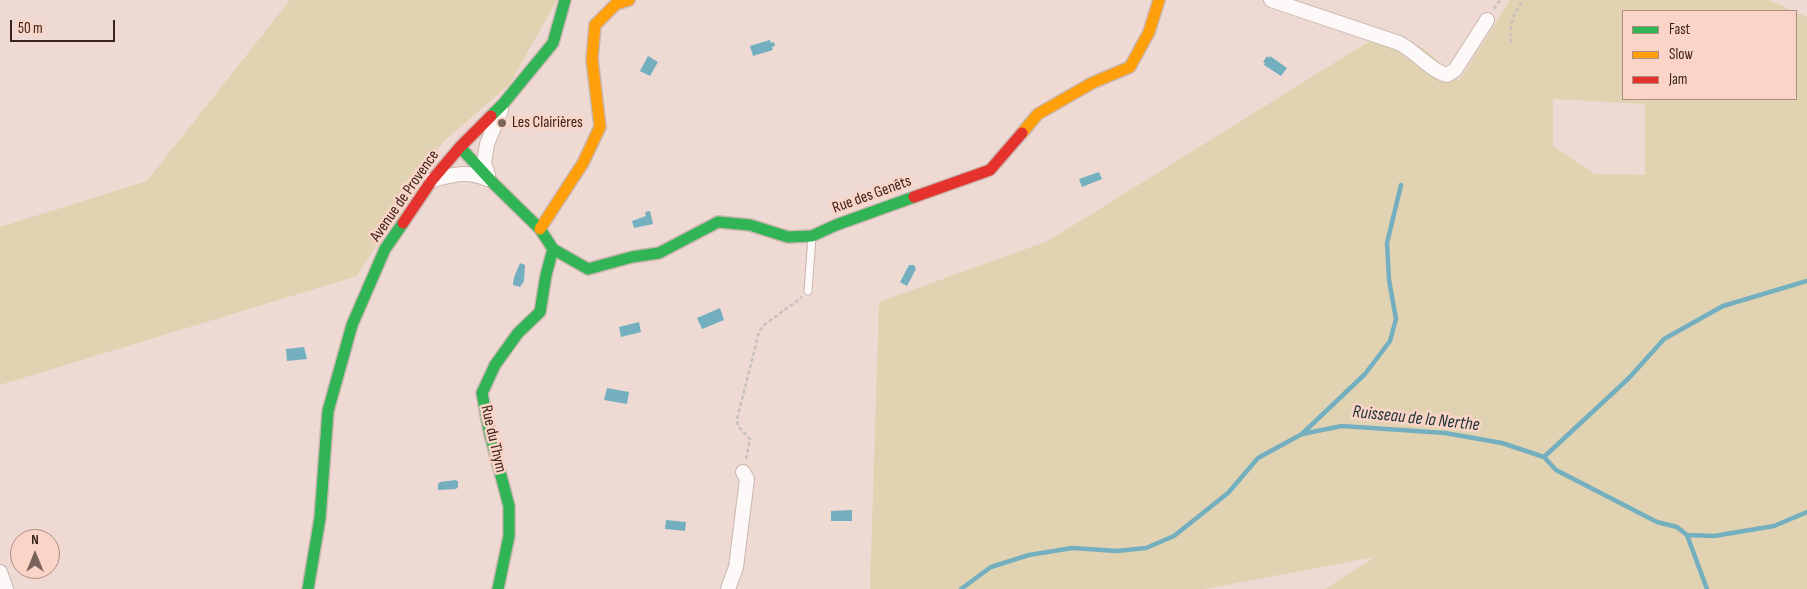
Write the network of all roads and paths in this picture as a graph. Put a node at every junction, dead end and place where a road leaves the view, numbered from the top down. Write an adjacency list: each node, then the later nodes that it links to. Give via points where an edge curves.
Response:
1 (565, 0): 8 (street, Avenue de Provence, via 553,43)
2 (629, 0): 12 (street, via 616,4 595,25 592,59 600,126 583,163)
3 (1159, 0): 13 (street, Rue des Genêts, via 1149,32 1130,67 1038,114 990,170 836,224)
4 (1271, 0): 6 (street, via 1399,43 1447,75 1455,70)
5 (1522, 0): 7 (path, via 1513,16)
6 (1487, 20)
7 (1510, 44)
8 (503, 104): 9 (street, Avenue de Provence); 11 (street, via 487,144 484,163)
9 (460, 148): 10 (street, Avenue de Provence); 11 (street, Rue des Genêts)
10 (432, 180): 11 (street, via 473,173); 19 (street, Avenue de Provence, via 385,249 352,325 328,411 320,518)
11 (490, 180): 12 (street, Rue des Genêts)
12 (540, 229): 14 (street, Rue des Genêts)
13 (812, 236): 14 (street, Rue des Genêts, via 788,237 750,224 718,222 659,253 588,269); 15 (lane)
14 (553, 249): 20 (street, Rue du Thym, via 540,312 518,333 482,392 509,506 509,536)
15 (808, 291): 16 (path, via 759,332 737,419 738,426 750,439)
16 (743, 472): 21 (street, via 747,479 736,567)
17 (0, 572): 18 (street)
18 (6, 589)
19 (308, 589)
20 (498, 589)
21 (728, 589)

